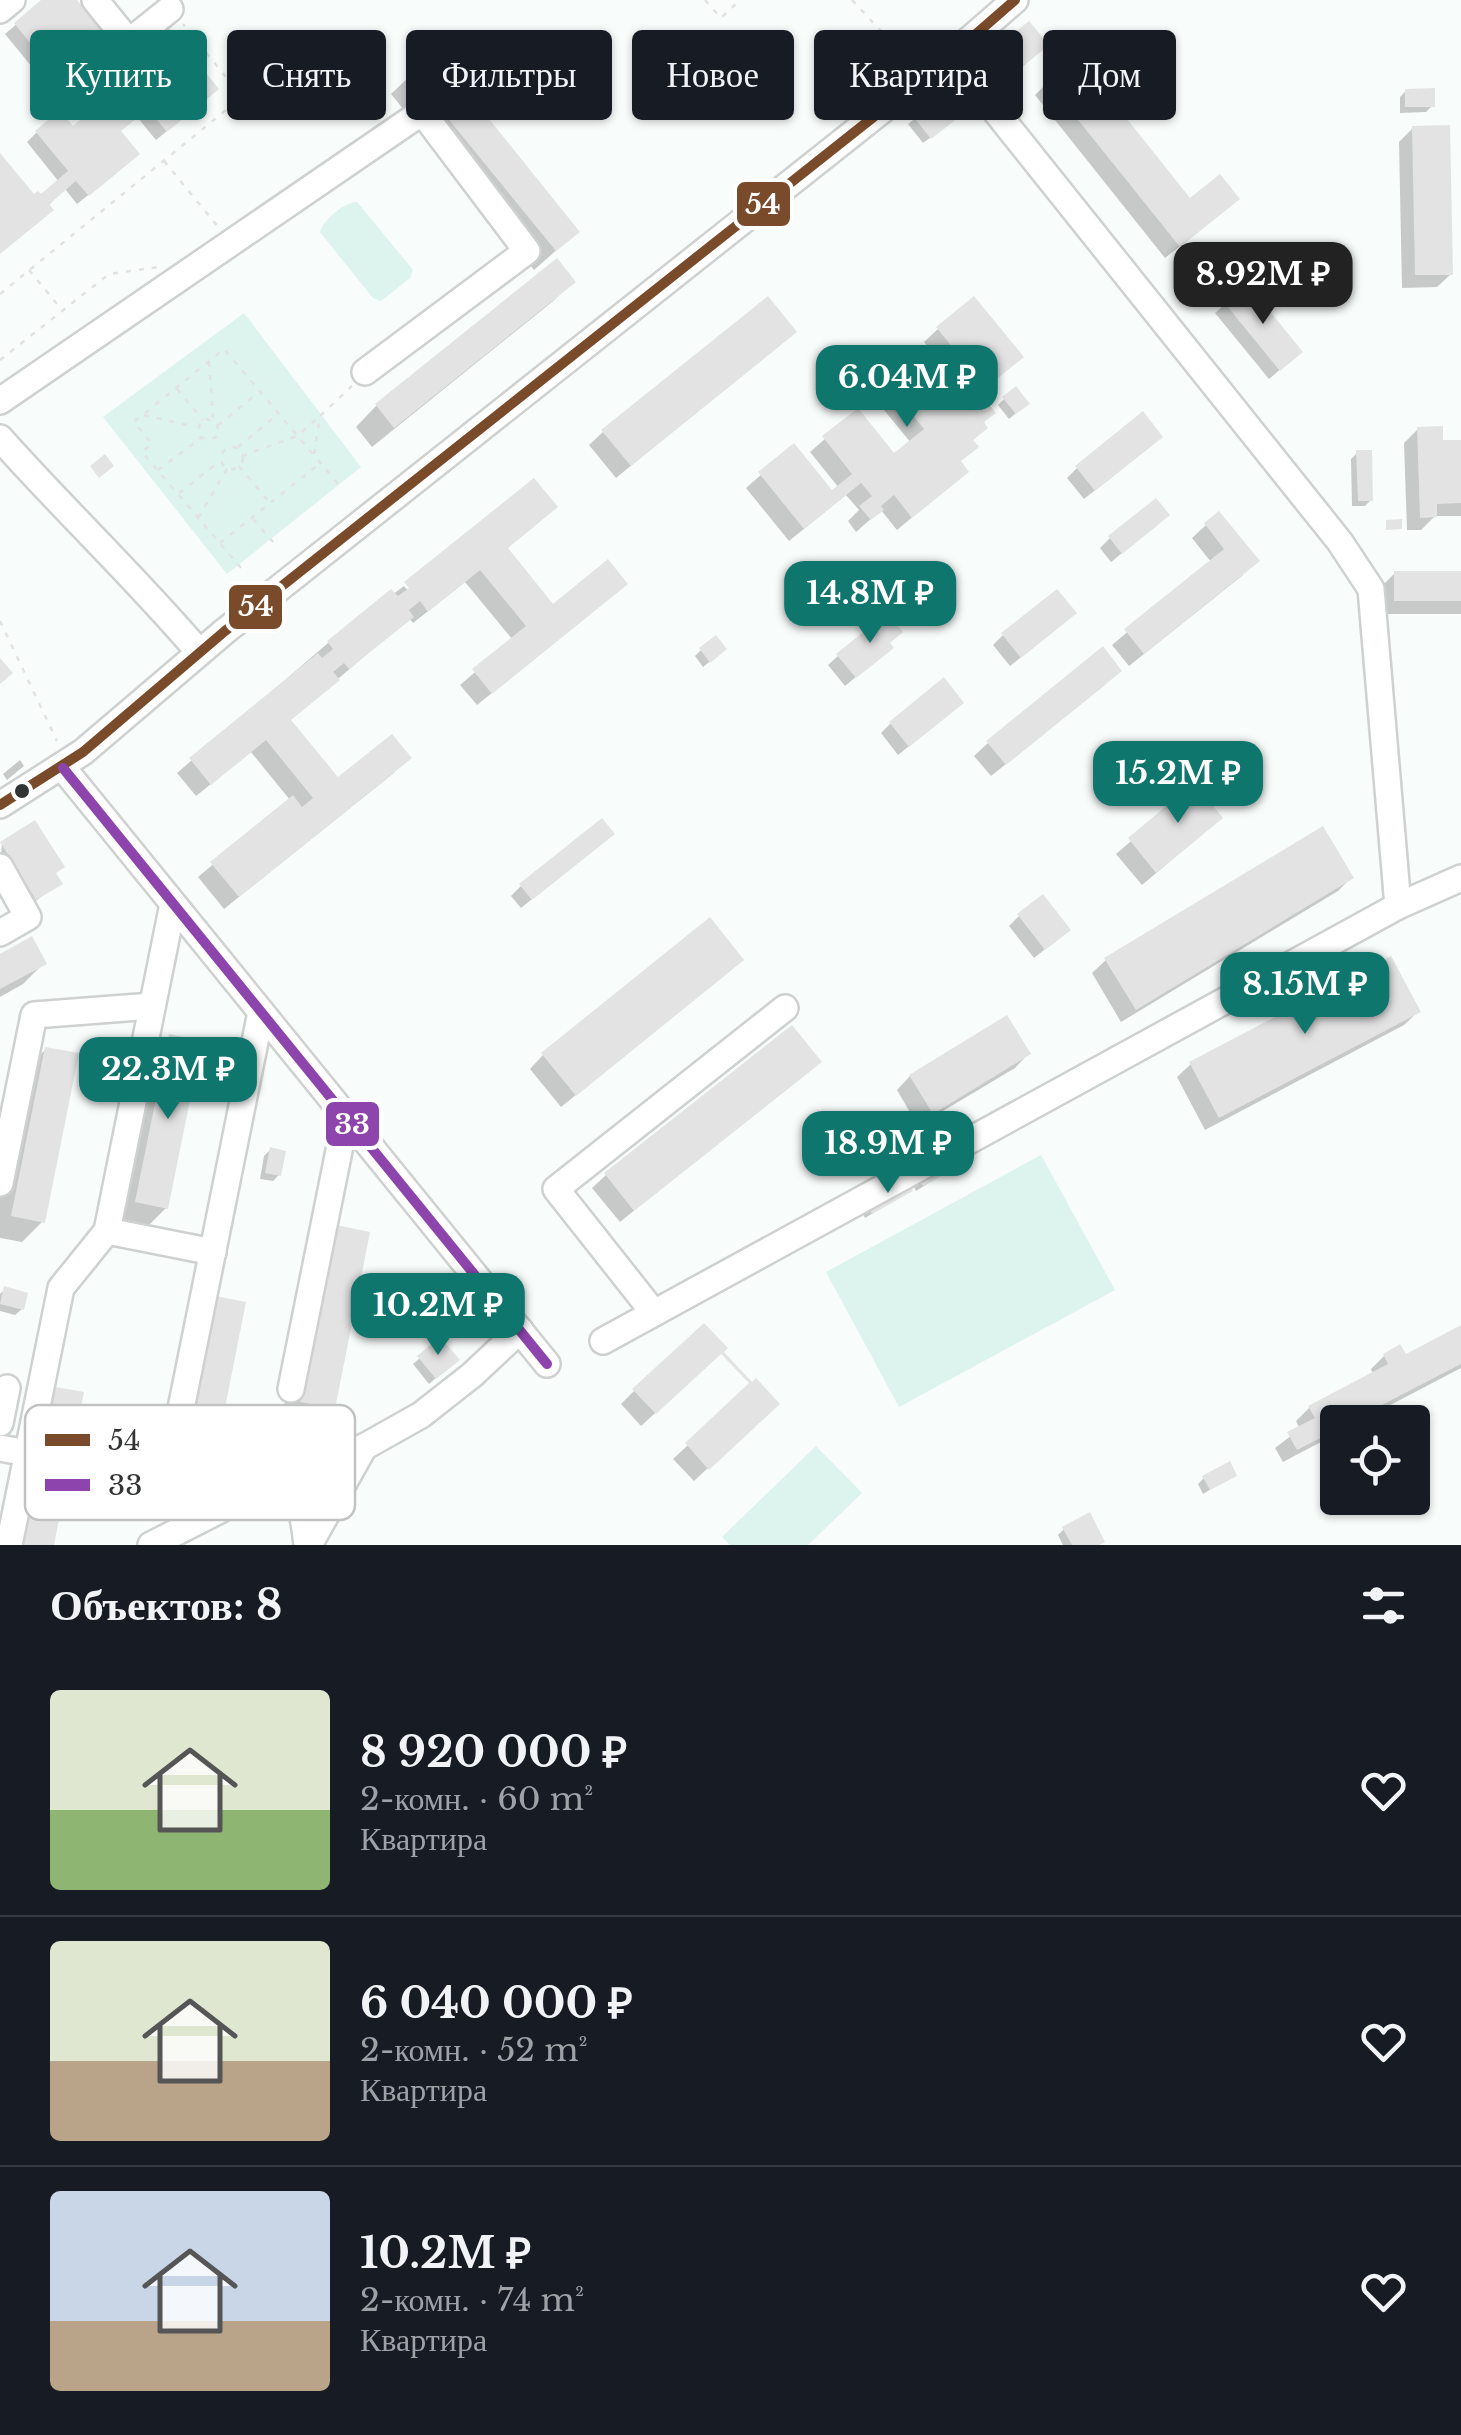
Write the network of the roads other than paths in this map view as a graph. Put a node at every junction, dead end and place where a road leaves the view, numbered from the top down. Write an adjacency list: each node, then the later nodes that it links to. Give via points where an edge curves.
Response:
1 (12, 0): 5 (street)
2 (95, 0): 4 (street, via 129,42)
3 (1015, 0): 6 (street)
4 (170, 8)
5 (0, 10)
6 (981, 30)
7 (869, 120): 12 (street)
8 (1003, 120): 18 (street, via 1371,589)
9 (366, 372): 10 (street, via 528,252 422,112)
10 (0, 401)
11 (0, 438): 12 (street)
12 (199, 652): 13 (street)
13 (66, 765): 14 (street); 17 (street)
14 (0, 805)
15 (0, 866): 19 (street, via 28,918)
16 (1461, 878): 18 (street)
17 (173, 904): 20 (street); 22 (street)
18 (1398, 906): 27 (street)
19 (0, 933)
20 (152, 1006): 24 (street, via 34,1016); 25 (street)
21 (784, 1008): 27 (street, via 556,1189)
22 (261, 1012): 23 (street); 26 (street)
23 (346, 1116): 28 (street); 32 (street)
24 (0, 1183)
25 (107, 1231): 26 (street); 33 (street, via 61,1288)
26 (213, 1252): 34 (street)
27 (654, 1313): 29 (street)
28 (520, 1330): 30 (street); 37 (street, via 421,1415)
29 (604, 1340)
30 (547, 1364)
31 (7, 1388): 35 (street)
32 (291, 1389)
33 (38, 1405)
34 (182, 1405)
35 (0, 1423)
36 (0, 1448): 38 (street)
37 (364, 1448): 39 (street); 40 (street)
38 (25, 1452)
39 (355, 1452)
40 (355, 1464)
41 (25, 1468): 45 (street)
42 (200, 1520): 46 (street)
43 (303, 1520): 47 (street)
44 (322, 1520): 47 (street)
45 (9, 1545)
46 (151, 1545)
47 (308, 1545)

